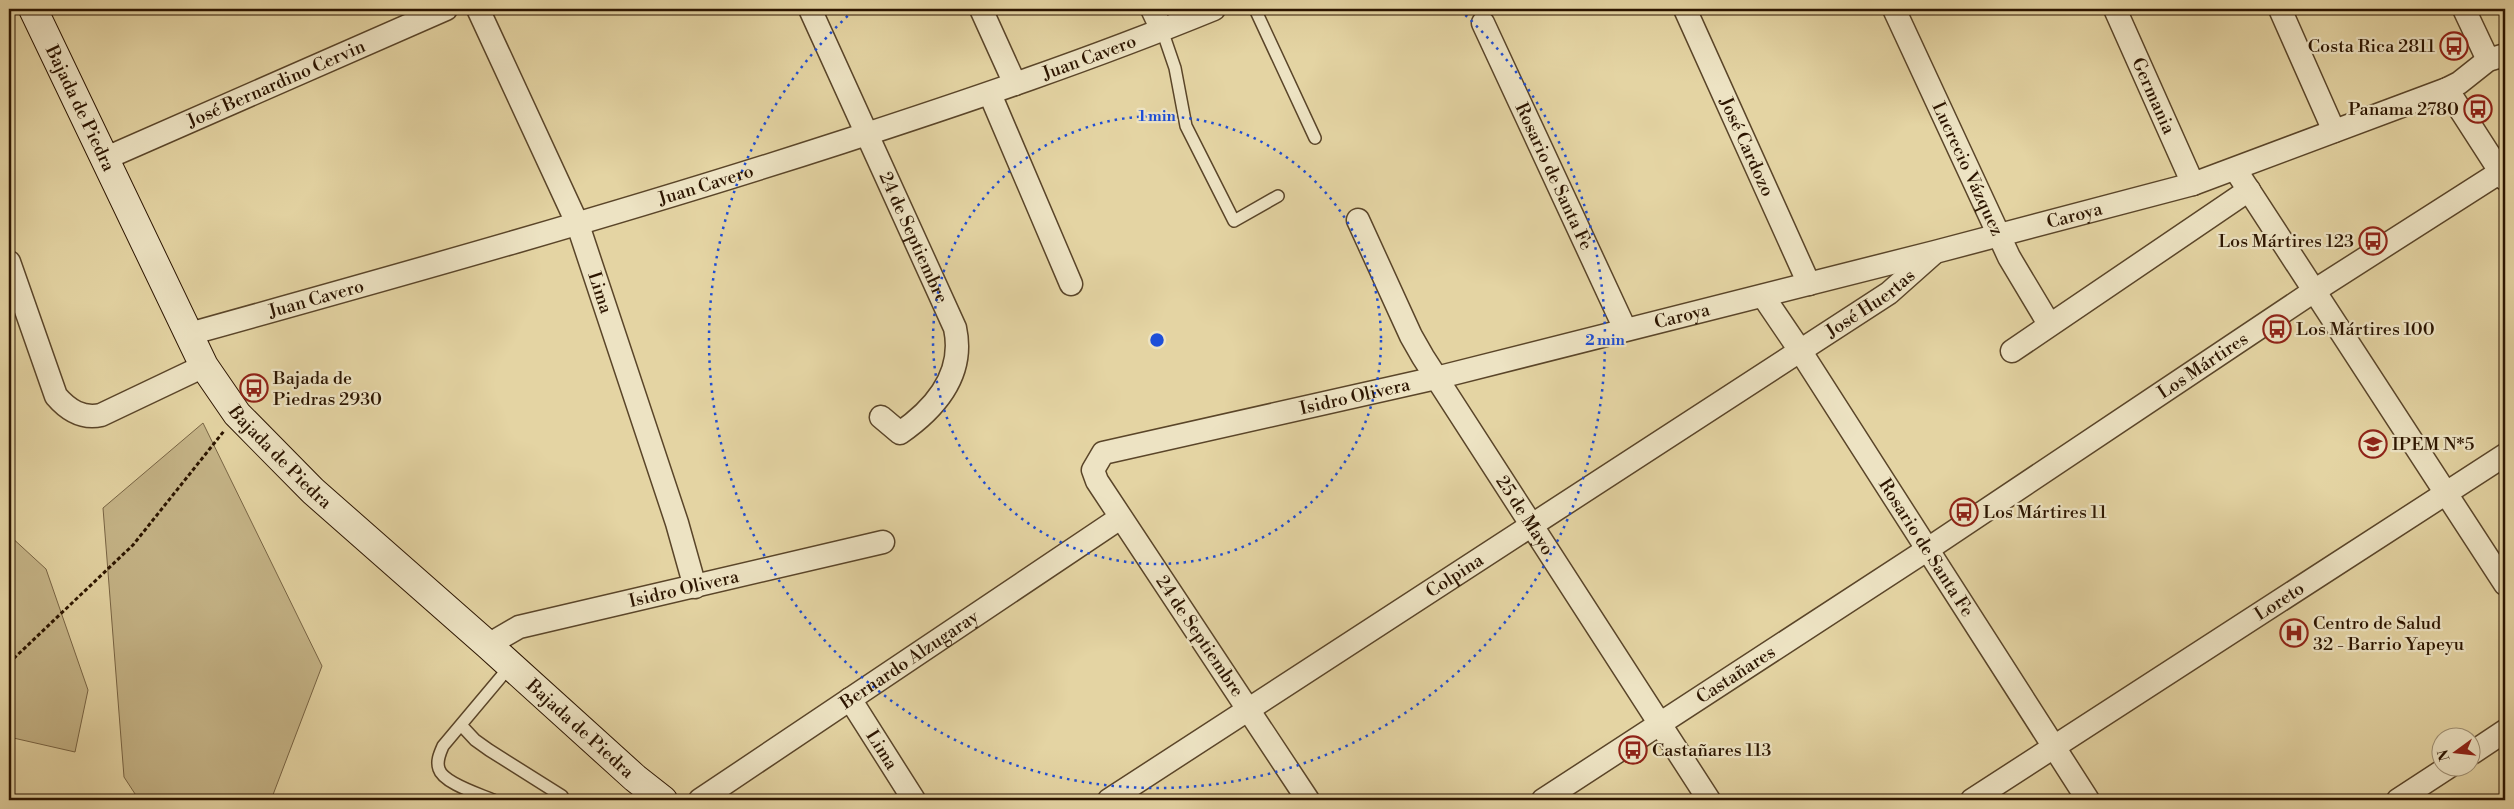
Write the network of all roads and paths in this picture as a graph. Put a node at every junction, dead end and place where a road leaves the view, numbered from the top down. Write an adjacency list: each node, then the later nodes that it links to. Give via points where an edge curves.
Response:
1 (33, 9): 23 (main road, Bajada de Piedra)
2 (446, 9): 23 (street, José Bernardino Cervin)
3 (478, 9): 30 (street, Lima)
4 (810, 9): 21 (street, 24 de Septiembre)
5 (981, 9): 17 (street)
6 (1152, 9): 15 (street)
7 (1214, 9): 15 (street, Juan Cavero)
8 (1255, 9): 22 (lane)
9 (1684, 9): 35 (street, José Cardozo)
10 (1894, 9): 31 (street, Lucrecio Vázquez)
11 (2115, 9): 26 (street, Germania)
12 (2280, 9): 20 (street)
13 (2464, 9): 16 (street)
14 (1483, 23): 39 (street, Rosario de Santa Fe)
15 (1162, 30): 17 (street, Juan Cavero); 28 (lane, via 1175,68 1186,126 1234,221)
16 (2497, 57): 18 (street, Caroya)
17 (1015, 84): 19 (street, Juan Cavero)
18 (2447, 89): 20 (street, Caroya); 25 (street)
19 (990, 94): 21 (street, Juan Cavero); 34 (street)
20 (2334, 131): 24 (street, Caroya)
21 (866, 134): 30 (street, Juan Cavero); 46 (street, 24 de Septiembre, via 955,328 958,344 949,383 941,397 912,425 900,433)
22 (1316, 138)
23 (104, 158): 40 (main road, Bajada de Piedra)
24 (2235, 169): 26 (street, Caroya); 27 (street)
25 (2504, 174): 36 (street, Los Mártires)
26 (2193, 184): 31 (street, Caroya)
27 (2249, 190): 36 (street); 38 (street)
28 (1278, 196)
29 (1358, 220): 44 (street, 25 de Mayo, via 1411,336)
30 (578, 225): 40 (street, Juan Cavero); 55 (street, Lima, via 677,523)
31 (1999, 234): 32 (street, Caroya); 38 (street, Lucrecio Vázquez)
32 (1935, 252): 35 (street, Caroya); 42 (street, José Huertas, via 1889,294)
33 (9, 262): 43 (street, via 56,396 72,410 82,415 101,415)
34 (1071, 284)
35 (1809, 284): 37 (street, Caroya)
36 (2314, 291): 49 (street); 53 (street, Los Mártires)
37 (1763, 296): 39 (street, Caroya); 42 (street, Rosario de Santa Fe)
38 (2049, 324): 41 (street)
39 (1625, 329): 44 (street, Isidro Olivera)
40 (189, 334): 43 (main road, Bajada de Piedra)
41 (2012, 351)
42 (1801, 352): 51 (street, Colpina); 53 (street, Rosario de Santa Fe)
43 (204, 366): 45 (main road, Bajada de Piedra)
44 (1436, 378): 48 (street, Isidro Olivera, via 1103,453); 51 (street, 25 de Mayo)
45 (237, 414): 56 (main road, Bajada de Piedra, via 313,491); 57 (path, via 133,545)
46 (880, 417)
47 (2505, 455): 49 (street, Loreto)
48 (1093, 470): 50 (street, 24 de Septiembre)
49 (2446, 493): 54 (street); 65 (street, Loreto)
50 (1120, 518): 59 (street, Bernardo Alzugaray); 60 (street, 24 de Septiembre)
51 (1532, 525): 60 (street, Colpina); 61 (street, 25 de Mayo)
52 (883, 542): 55 (street, Isidro Olivera)
53 (1928, 549): 61 (street, Castañares); 65 (street, Rosario de Santa Fe)
54 (2505, 584)
55 (695, 587): 56 (street, Isidro Olivera, via 519,627)
56 (488, 645): 58 (main road, Bajada de Piedra)
57 (9, 663)
58 (511, 665): 62 (lane); 69 (main road, Bajada de Piedra)
59 (850, 700): 70 (street, Bernardo Alzugaray); 71 (street, Lima)
60 (1249, 709): 72 (street, Colpina); 73 (street, 24 de Septiembre)
61 (1660, 724): 74 (street, Castañares); 75 (street, 25 de Mayo)
62 (461, 725): 67 (lane, via 443,746 438,768 444,778); 68 (lane, via 475,740)
63 (2505, 731): 64 (street)
64 (2482, 746)
65 (2054, 748): 76 (street, Loreto); 77 (street, Rosario de Santa Fe)
66 (2435, 776): 78 (street)
67 (493, 800)
68 (564, 800)
69 (663, 800)
70 (700, 800)
71 (914, 800)
72 (1109, 800)
73 (1308, 800)
74 (1543, 800)
75 (1709, 800)
76 (1972, 800)
77 (2088, 800)
78 (2398, 800)

